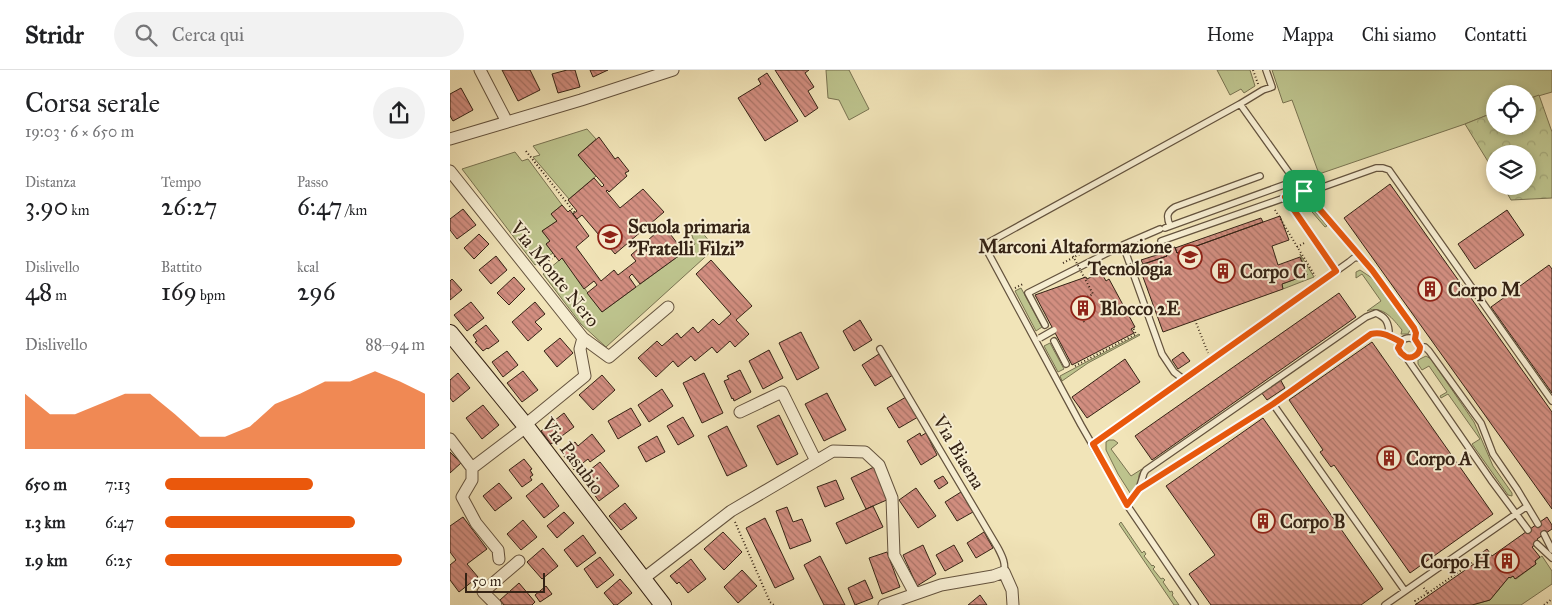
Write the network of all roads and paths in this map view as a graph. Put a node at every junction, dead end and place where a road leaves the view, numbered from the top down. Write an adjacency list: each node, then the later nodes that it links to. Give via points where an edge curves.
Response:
1 (480, 70): 7 (street)
2 (673, 70): 7 (street)
3 (1253, 70): 5 (path)
4 (1266, 70): 6 (lane, via 1272,87)
5 (1258, 84)
6 (1240, 104): 12 (lane); 43 (lane, via 984,245)
7 (507, 122): 8 (street)
8 (450, 140)
9 (526, 151): 16 (path)
10 (450, 171): 42 (street, Via Monte Nero)
11 (1260, 176): 17 (lane, via 1175,207 1166,217)
12 (1295, 181): 13 (lane); 17 (lane)
13 (1305, 192): 14 (lane); 25 (lane); 56 (lane, via 1355,175 1383,168 1389,170)
14 (1285, 197): 18 (lane); 29 (lane)
15 (1274, 208): 21 (path)
16 (575, 212)
17 (1165, 228): 20 (lane)
18 (1161, 241)
19 (1306, 242): 21 (path)
20 (1123, 245): 37 (lane, via 1028,293); 53 (lane, via 1162,354)
21 (1297, 247): 31 (path)
22 (1080, 254): 27 (path)
23 (555, 256): 28 (path)
24 (1073, 256): 36 (path, bridge, via 1093,294 1075,303)
25 (1362, 257): 29 (lane, via 1354,258); 44 (lane, via 1414,328)
26 (1137, 262): 30 (path, bridge)
27 (1063, 263)
28 (543, 266)
29 (1336, 271): 53 (lane)
30 (1103, 272)
31 (1316, 278)
32 (1024, 284): 33 (path)
33 (1014, 289)
34 (668, 308): 42 (street, Via Monte Nero, via 609,357)
35 (1195, 320): 49 (path)
36 (1084, 322)
37 (1045, 325)
38 (1133, 328): 52 (path, via 1136,334)
39 (1054, 330): 43 (lane, bridge)
40 (450, 333): 59 (street, Via Pasubio)
41 (1384, 334): 46 (lane); 57 (lane, via 1376,332 1365,337); 64 (lane, via 1389,331 1386,319 1376,313 1366,317 1146,470)
42 (583, 338): 59 (street, via 580,349 585,376)
43 (1037, 339): 52 (lane)
44 (1415, 339): 46 (lane); 47 (lane)
45 (1054, 340): 51 (lane)
46 (1401, 342): 50 (lane, via 1398,348)
47 (1420, 347): 50 (lane, via 1416,355); 66 (lane, via 1426,347 1481,423 1493,454)
48 (880, 349): 78 (lane, Via Biaena, via 998,548)
49 (1208, 353)
50 (1406, 357): 68 (lane)
51 (1066, 364)
52 (1055, 376): 61 (lane)
53 (1183, 379): 55 (lane)
54 (1156, 388): 55 (lane)
55 (1161, 396): 61 (lane)
56 (1552, 401)
57 (1273, 404): 64 (lane); 81 (lane)
58 (740, 412): 62 (street, via 782,392)
59 (525, 426): 63 (street); 79 (street, Via Pasubio)
60 (450, 438): 63 (street)
61 (1093, 444): 65 (lane)
62 (816, 461): 67 (street); 83 (street, via 833,451 865,452 879,465 892,498 894,555)
63 (472, 468): 76 (street, via 472,480 462,497 476,523 498,550)
64 (1139, 489): 65 (lane)
65 (1127, 505): 91 (lane)
66 (1526, 507): 68 (lane); 69 (lane)
67 (731, 511): 79 (street); 88 (path)
68 (1516, 514): 70 (lane); 81 (lane)
69 (1538, 524)
70 (1528, 530)
71 (1544, 534): 74 (lane)
72 (1537, 544): 75 (lane)
73 (1473, 550): 82 (path, via 1479,558)
74 (1552, 550)
75 (1552, 558)
76 (499, 559)
77 (519, 561): 86 (street, via 483,592)
78 (1004, 572): 83 (street); 90 (street, via 1012,590)
79 (643, 579): 87 (street, Via Pasubio)
80 (1423, 587): 82 (path)
81 (1405, 592): 92 (lane)
82 (1428, 593): 85 (path, via 1415,601)
83 (915, 594): 89 (street)
84 (1552, 599): 93 (path)
85 (1417, 604)
86 (496, 605)
87 (663, 605)
88 (774, 605)
89 (884, 605)
90 (1013, 605)
91 (1195, 605)
92 (1385, 605)
93 (1544, 605)

